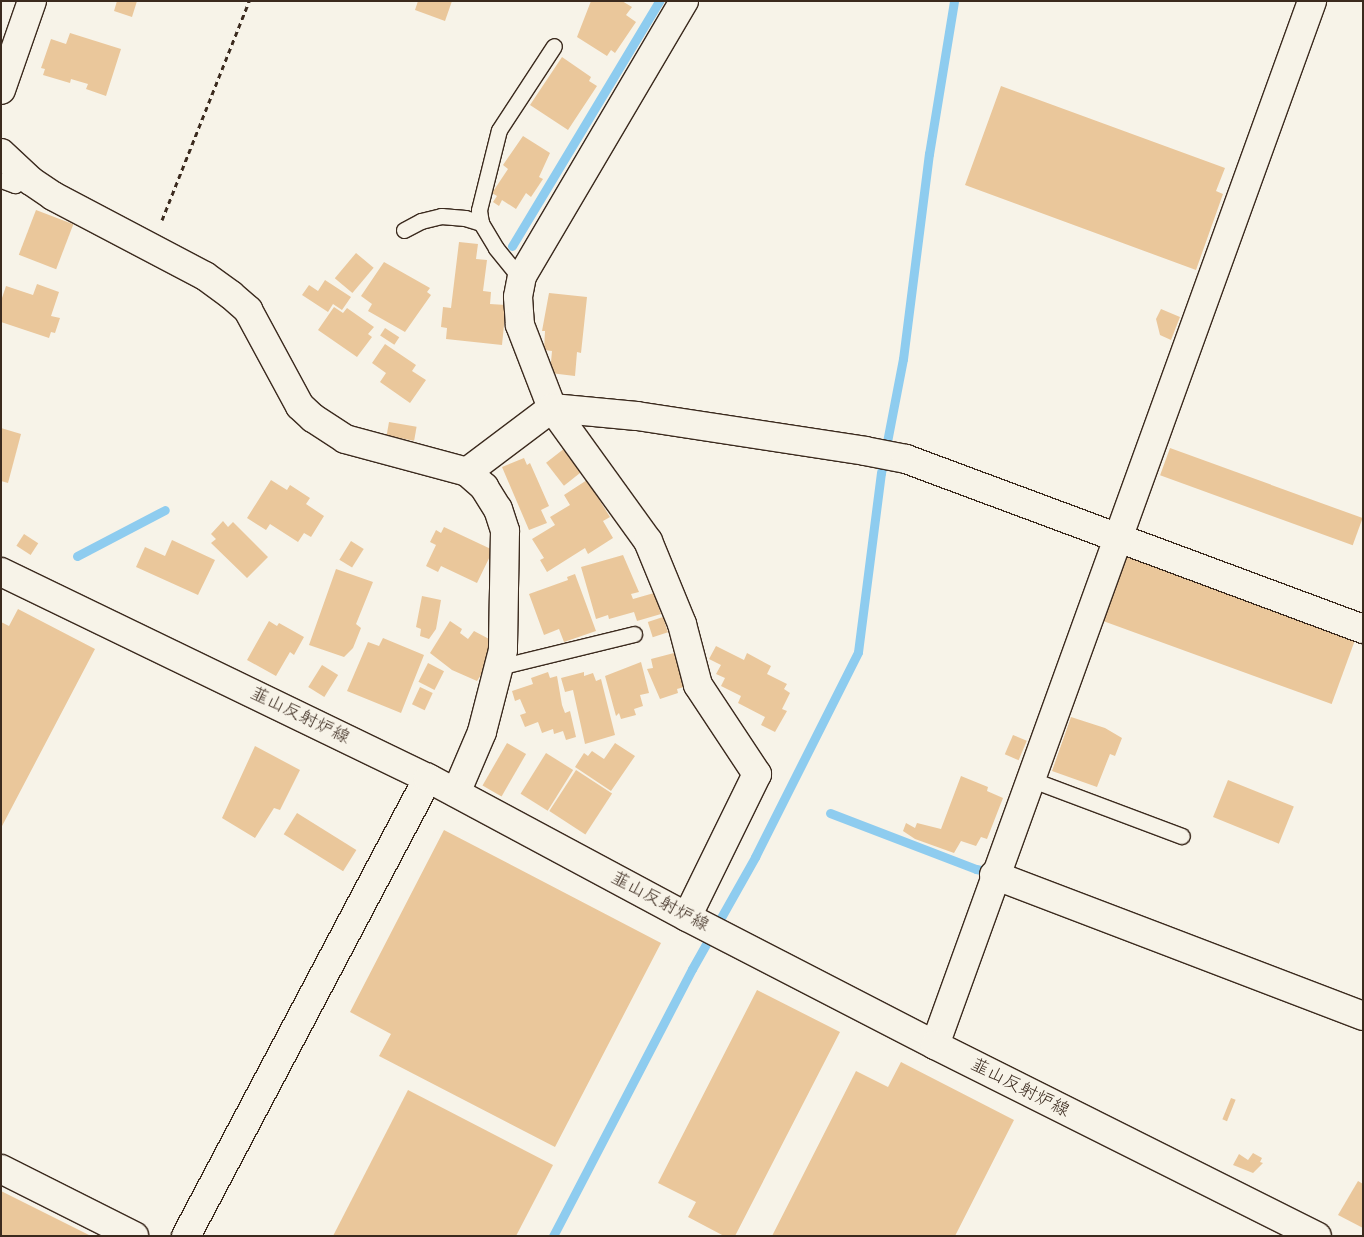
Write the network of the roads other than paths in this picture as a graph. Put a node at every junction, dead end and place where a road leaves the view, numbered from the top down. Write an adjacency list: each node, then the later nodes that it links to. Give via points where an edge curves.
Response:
1 (32, 1): 5 (street)
2 (684, 1): 10 (street)
3 (1312, 1): 13 (street)
4 (554, 46): 8 (lane, via 499,130 479,210)
5 (1, 90)
6 (1, 153): 7 (street)
7 (14, 179): 12 (street, via 53,196 205,276 248,310 300,406 345,439)
8 (481, 223): 9 (lane, via 441,216 420,220); 10 (lane)
9 (404, 230)
10 (521, 279): 11 (street, via 518,297 520,325)
11 (552, 408): 12 (street); 13 (street, via 637,416 906,459); 23 (street, via 648,540 682,624 698,684 757,774)
12 (467, 472): 17 (street, via 484,487 498,509 505,531 503,650)
13 (1117, 536): 15 (street); 19 (street)
14 (1, 572): 18 (street, 韮山反射炉線)
15 (1363, 629)
16 (634, 634): 17 (lane)
17 (499, 667): 20 (street, via 482,732)
18 (428, 778): 20 (street, 韮山反射炉線); 28 (street)
19 (1030, 779): 21 (lane); 22 (street)
20 (456, 793): 23 (street, 韮山反射炉線)
21 (1182, 836)
22 (994, 876): 24 (street); 25 (street)
23 (687, 917): 25 (street, 韮山反射炉線)
24 (1363, 1016)
25 (935, 1045): 29 (street, 韮山反射炉線)
26 (1, 1169): 27 (street)
27 (134, 1236)
28 (186, 1236)
29 (1317, 1236)

